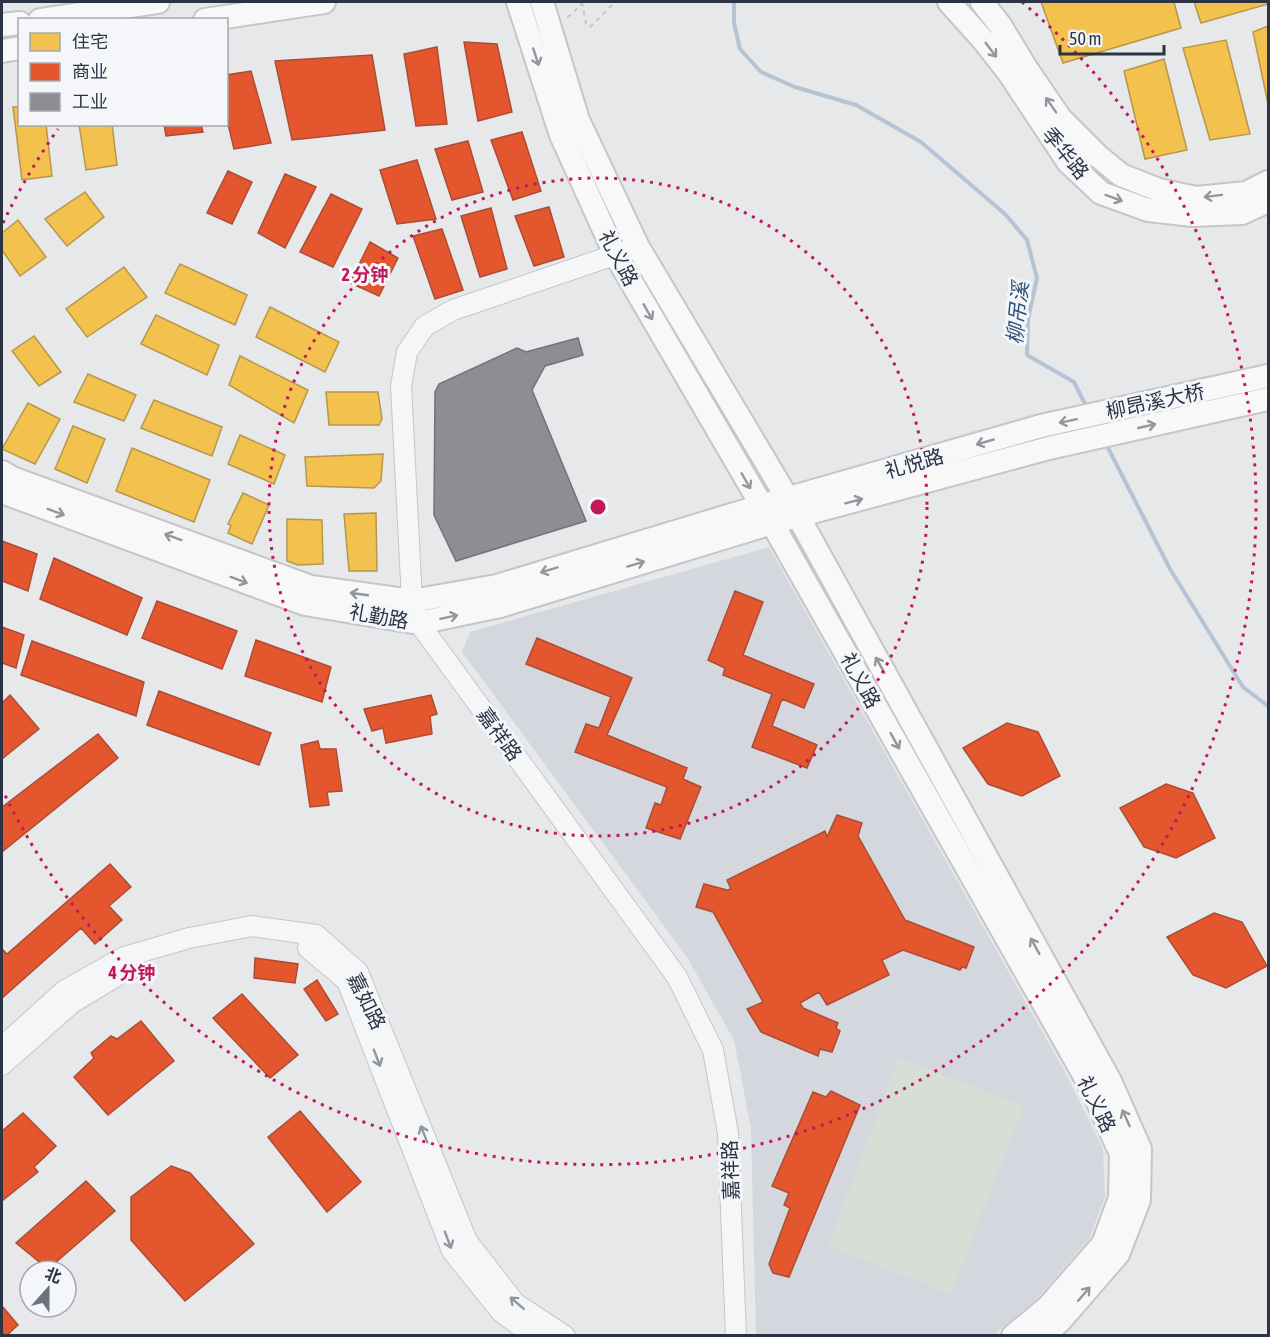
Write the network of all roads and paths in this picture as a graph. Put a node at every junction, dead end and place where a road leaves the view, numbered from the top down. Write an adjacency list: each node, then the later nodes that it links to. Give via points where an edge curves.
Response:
1 (158, 2): 9 (main road)
2 (324, 2): 10 (main road)
3 (518, 2): 19 (main road, 礼义路, one-way to 19, via 561,135)
4 (542, 2): 12 (main road, 礼义路)
5 (582, 2): 6 (path, via 590,27); 12 (path, via 572,14)
6 (615, 2)
7 (982, 2): 16 (main road, 季华路, one-way to 7, via 1246,192 1196,198 1159,190 1121,175 1060,118)
8 (951, 3): 17 (main road, 季华路, one-way to 17, via 1009,73 1068,162 1101,193 1148,210 1192,215 1242,213)
9 (53, 18)
10 (218, 18)
11 (18, 23): 13 (main road)
12 (549, 24): 18 (main road, 礼义路, via 578,120)
13 (2, 25)
14 (18, 48): 15 (main road)
15 (2, 51)
16 (1269, 182)
17 (1269, 201)
18 (638, 247): 19 (street, 嘉祥路); 26 (main road, 礼义路)
19 (615, 255): 27 (main road, 礼义路, one-way to 27); 28 (street, 嘉祥路, via 453,310 424,326 407,352 401,386)
20 (1269, 376): 22 (main road, 柳昂溪大桥, one-way to 22)
21 (1269, 399): 23 (main road, 柳昂溪大桥, one-way to 21)
22 (1041, 426): 26 (main road, 礼悦路, one-way to 26)
23 (1049, 448): 26 (main road, 礼悦路, one-way to 23)
24 (2, 472): 28 (main road, 礼勤路, one-way to 24, via 311,587)
25 (2, 492): 29 (main road, 礼勤路, one-way to 29, via 305,604)
26 (792, 508): 27 (main road, 礼勤路); 36 (main road, 礼义路, one-way to 26, via 1118,1254 1139,1200 1140,1149 1110,1081)
27 (766, 514): 28 (main road, 礼勤路, one-way to 28, via 497,586); 29 (main road, 礼勤路, one-way to 27, via 500,606); 35 (main road, 礼义路, one-way to 35, via 1092,1089 1121,1154 1120,1198 1103,1244 1048,1307)
28 (412, 601): 29 (street, 嘉祥路)
29 (419, 623): 34 (street, 嘉祥路, via 677,977 713,1050 728,1133)
30 (2, 1047): 33 (street, 嘉如路, one-way to 30, via 514,1303 467,1241 358,972 316,935 252,927 189,938 124,957 64,991)
31 (2, 1065): 32 (street, 嘉如路, one-way to 32, via 72,1003 130,968 193,949 254,938 311,948 347,981 452,1251 502,1313)
32 (534, 1335)
33 (565, 1335)
34 (736, 1335)
35 (1013, 1335)
36 (1043, 1335)

